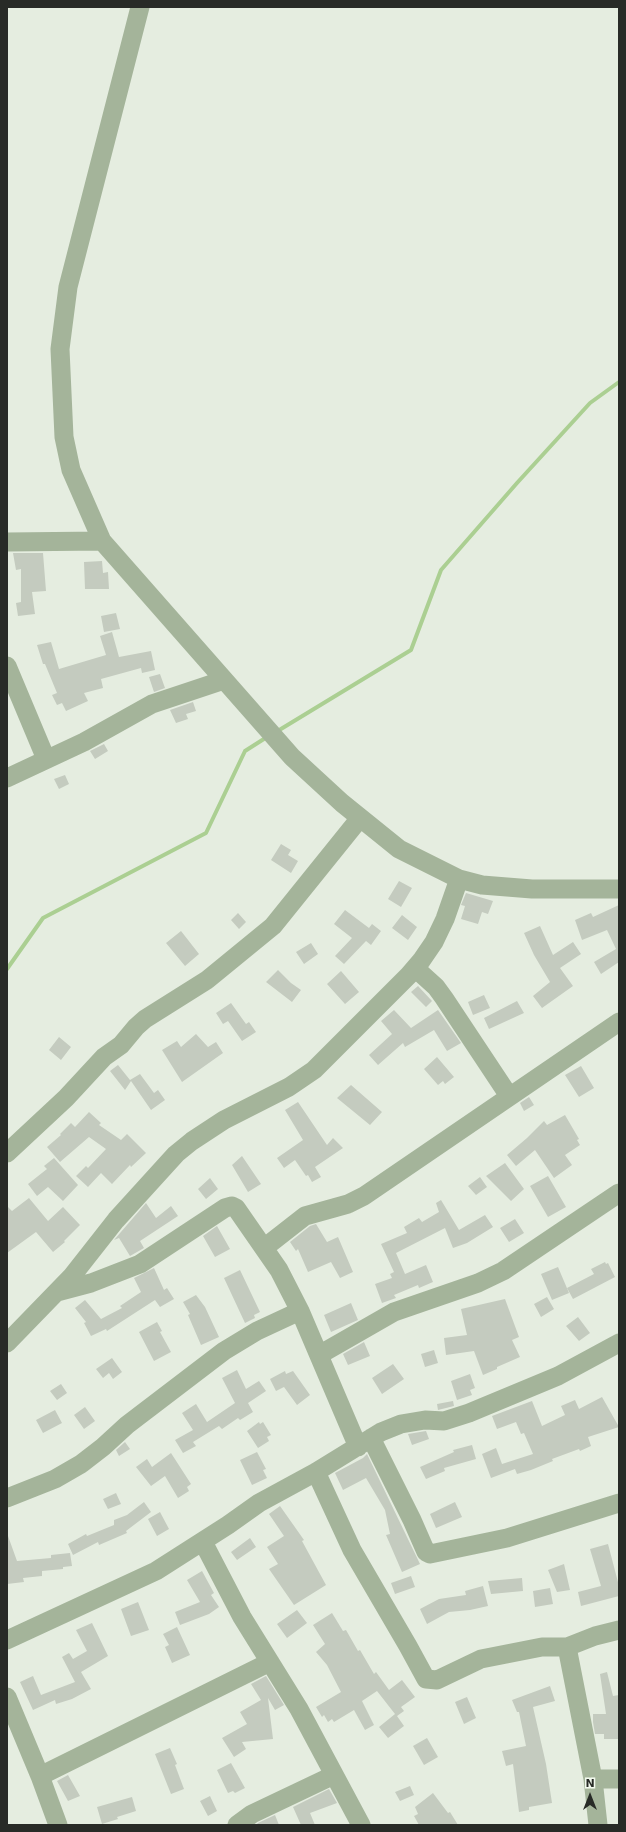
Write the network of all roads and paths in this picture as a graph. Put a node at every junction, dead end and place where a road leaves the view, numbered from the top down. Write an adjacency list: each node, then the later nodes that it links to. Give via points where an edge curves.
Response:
1 (140, 7): 2 (street, via 68,287 60,349 64,437 71,470)
2 (102, 541): 3 (street); 5 (street)
3 (7, 542)
4 (7, 666): 6 (street)
5 (224, 680): 6 (street, via 152,704 84,742); 8 (street, via 292,757)
6 (46, 759): 7 (street)
7 (7, 778)
8 (360, 818): 9 (street, via 399,849); 14 (street, via 274,926 207,980 145,1019)
9 (459, 879): 10 (street, via 482,885 532,889); 11 (street, via 434,942)
10 (619, 889)
11 (415, 968): 13 (street, via 444,998); 17 (street, via 314,1070 289,1087 224,1120 176,1154)
12 (619, 1022): 13 (street)
13 (509, 1096): 16 (street, via 364,1196 348,1204 305,1216)
14 (7, 1153)
15 (619, 1193): 22 (street, via 503,1271 478,1283 394,1312)
16 (264, 1248): 17 (street, via 236,1208 229,1207 140,1264 91,1283); 18 (street, via 280,1270)
17 (56, 1292): 19 (street)
18 (300, 1311): 22 (street); 26 (street, via 257,1331 224,1351 127,1425 81,1464)
19 (7, 1343)
20 (619, 1343): 21 (street)
21 (599, 1354): 23 (street); 24 (street, via 558,1376 469,1413 444,1421 425,1420 401,1424)
22 (319, 1356): 24 (street)
23 (619, 1360)
24 (365, 1442): 25 (street); 27 (street, via 412,1520 426,1552 430,1554 507,1538)
25 (316, 1472): 28 (street, via 259,1503); 31 (street, via 352,1550 426,1679 437,1680 481,1660 542,1647)
26 (7, 1498)
27 (619, 1503)
28 (203, 1542): 30 (street, via 128,1585); 32 (street, via 242,1617)
29 (619, 1630): 31 (street)
30 (7, 1640)
31 (566, 1647): 37 (street)
32 (270, 1662): 34 (street, via 299,1709); 35 (street)
33 (7, 1697): 35 (street)
34 (334, 1775): 39 (street, via 252,1814); 40 (street)
35 (40, 1776): 38 (street)
36 (619, 1779): 37 (street)
37 (593, 1780): 41 (street)
38 (58, 1825)
39 (237, 1825)
40 (361, 1825)
41 (598, 1825)

